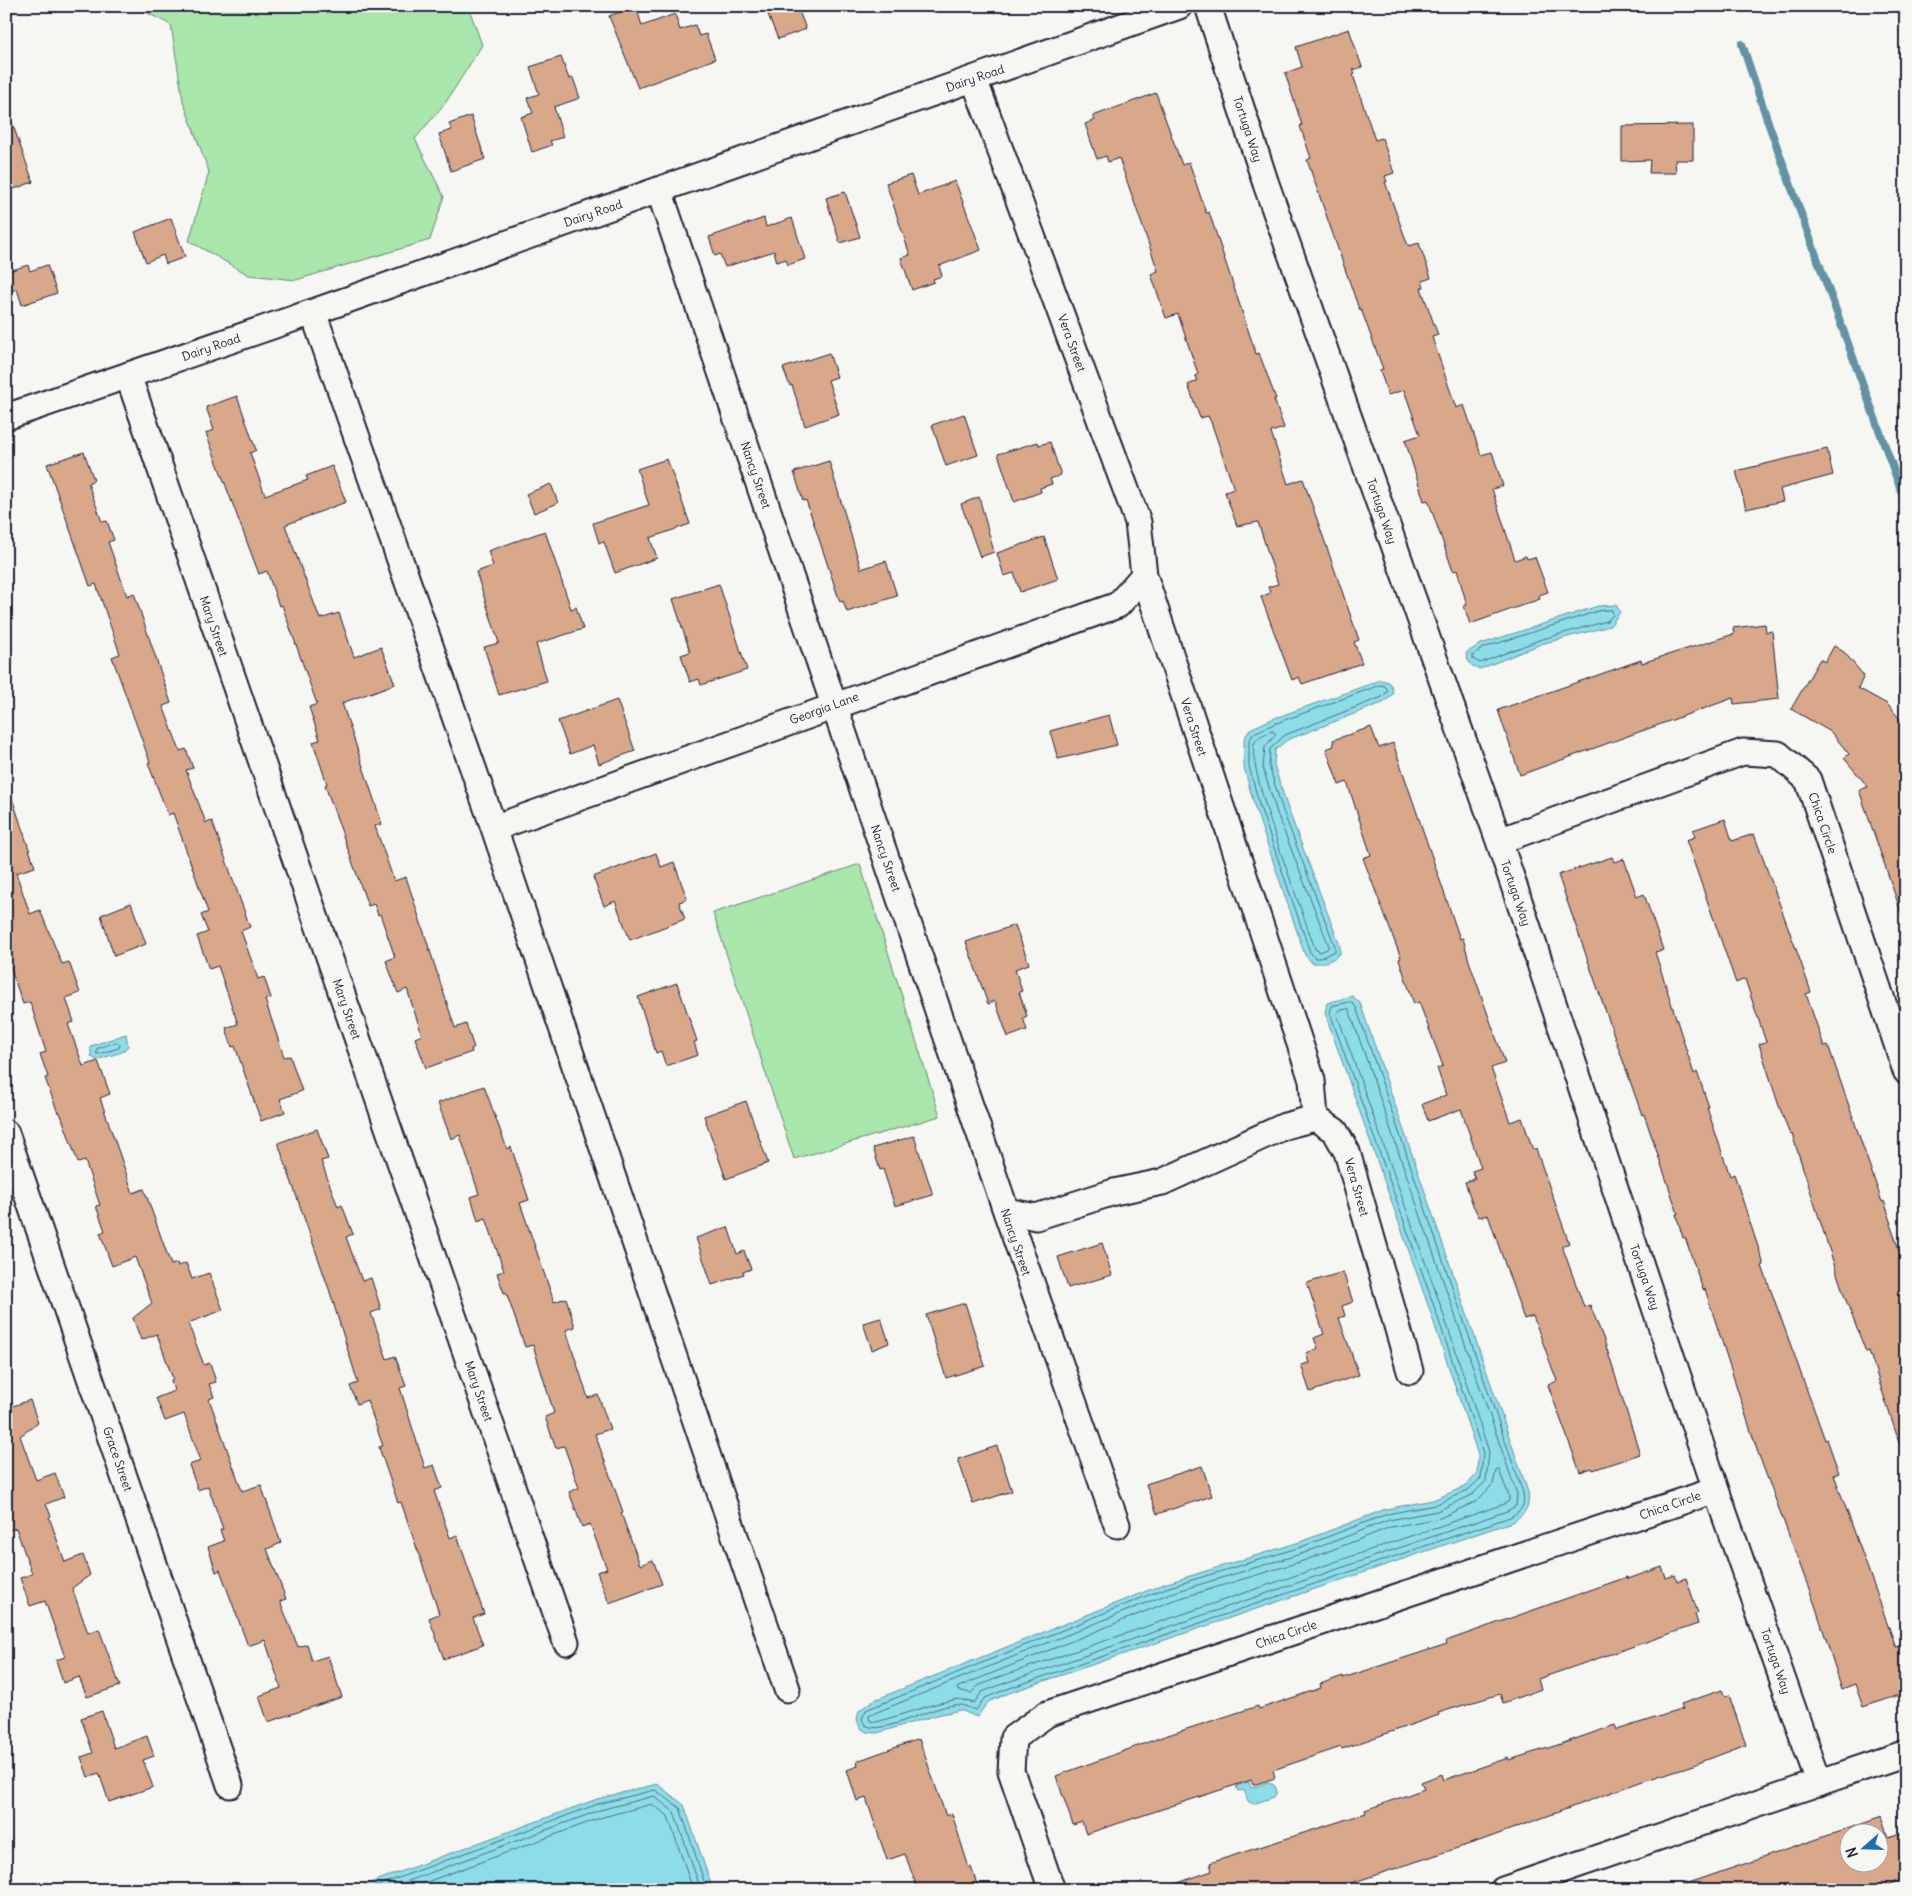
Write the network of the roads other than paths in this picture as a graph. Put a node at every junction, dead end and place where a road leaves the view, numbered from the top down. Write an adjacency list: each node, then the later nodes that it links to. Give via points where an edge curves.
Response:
1 (1179, 6): 3 (street, Dairy Road)
2 (1208, 6): 11 (street, Tortuga Way, via 1266,184)
3 (974, 79): 4 (street, Dairy Road); 8 (street, Vera Street, via 1138,522)
4 (659, 190): 5 (street, Dairy Road); 9 (street, Nancy Street)
5 (313, 312): 6 (street, Dairy Road); 10 (street)
6 (128, 375): 7 (street, Dairy Road); 19 (street, Mary Street)
7 (6, 417)
8 (1144, 575): 9 (street, Georgia Lane, via 1118,604); 13 (street, Vera Street, via 1312,1080)
9 (834, 704): 10 (street, Georgia Lane); 15 (street, Nancy Street)
10 (494, 828): 20 (street)
11 (1498, 841): 12 (street, Chica Circle, via 1743,752 1778,754 1808,780); 17 (street, Tortuga Way)
12 (1906, 1071)
13 (1315, 1118): 15 (street, via 1285,1126 1162,1182 1114,1192 1036,1217); 16 (street, Vera Street, via 1336,1131 1347,1152)
14 (6, 1133): 23 (street, Grace Street)
15 (1006, 1212): 18 (street, Nancy Street)
16 (1410, 1371)
17 (1716, 1490): 22 (street, Tortuga Way); 24 (street, Chica Circle, via 1047,1714 1013,1738 1010,1771)
18 (1117, 1525)
19 (566, 1642)
20 (787, 1689)
21 (1906, 1753): 22 (street)
22 (1819, 1783): 25 (street)
23 (230, 1784)
24 (1052, 1890)
25 (1503, 1890)

